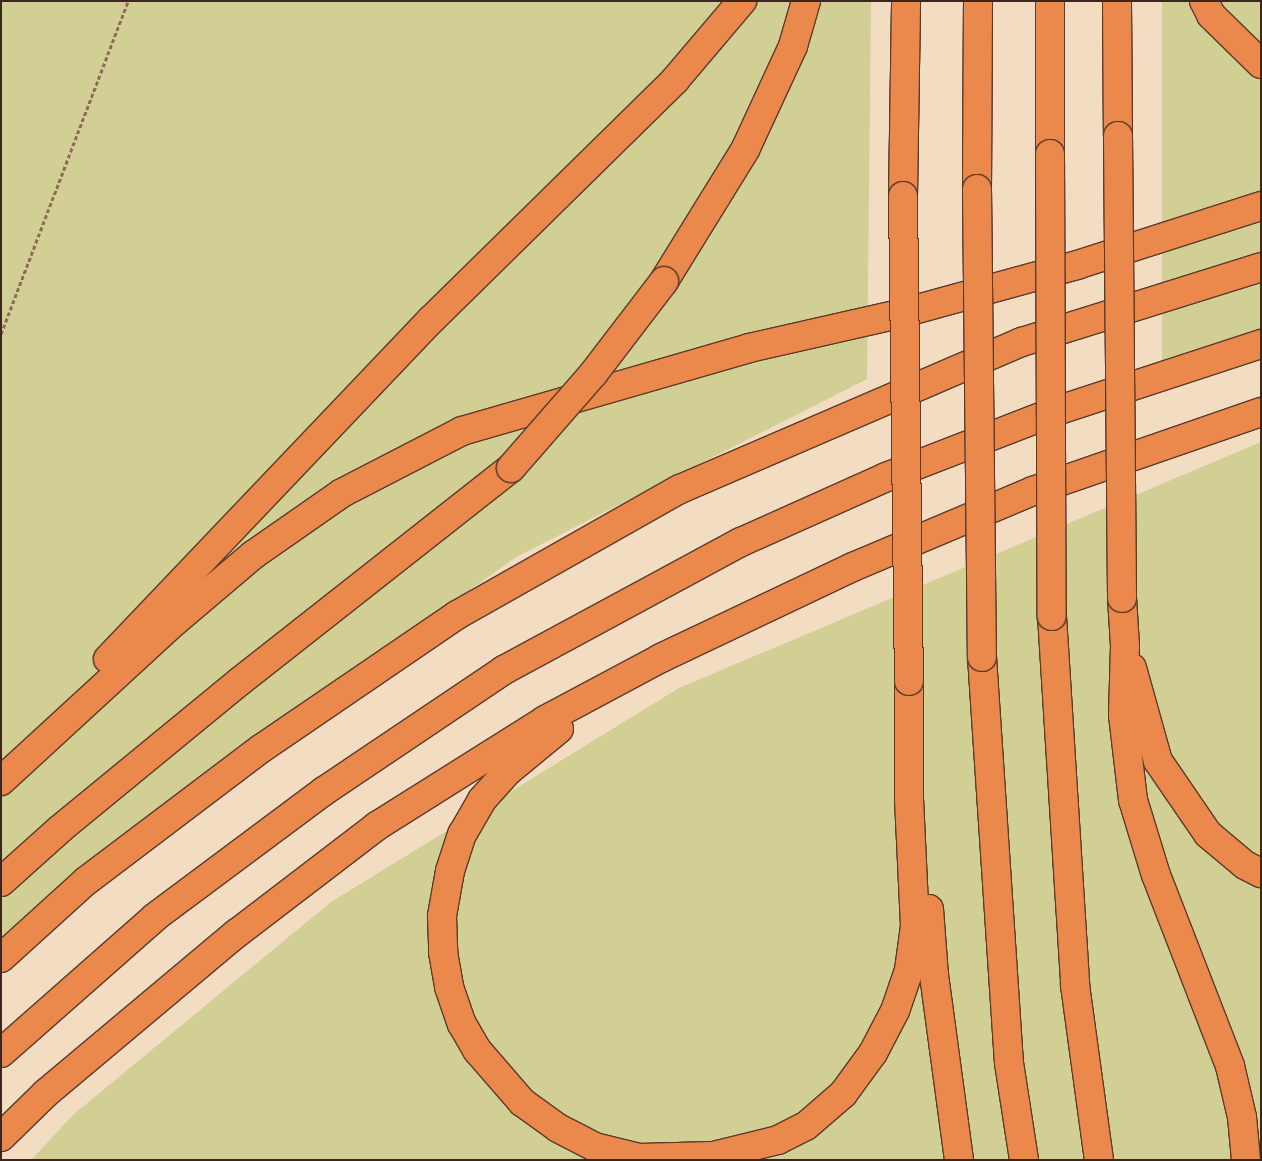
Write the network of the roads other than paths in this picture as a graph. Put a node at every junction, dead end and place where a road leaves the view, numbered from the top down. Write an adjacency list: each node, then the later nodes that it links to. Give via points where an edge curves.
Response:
1 (742, 1): 16 (highway, via 675,80 431,320 70,698)
2 (806, 1): 19 (highway, bridge, via 793,46 745,150 664,281 593,374 511,468 240,682 60,829)
3 (906, 1): 15 (highway, bridge, via 903,196)
4 (978, 1): 24 (highway, bridge, via 982,657 1009,1063)
5 (1050, 1): 25 (highway, bridge, via 1052,616 1075,985)
6 (1117, 1): 13 (highway, bridge)
7 (1204, 1): 8 (highway, via 1211,15)
8 (1261, 64)
9 (1261, 206): 17 (highway, via 1077,265 899,314 749,348 462,430 342,493 253,555 174,622)
10 (1261, 267): 20 (highway, via 1022,342 680,489 457,615 270,743 86,881)
11 (1261, 344): 21 (highway, via 1056,411 886,477 741,542 504,670 324,791 155,917)
12 (1255, 416): 14 (highway, via 1033,491 853,567)
13 (1125, 646): 18 (highway, via 1158,761 1208,834 1245,865); 26 (highway, via 1123,715 1133,800 1156,875 1230,1066 1242,1117)
14 (661, 658): 15 (highway, via 567,723 508,771 482,800 462,834 450,871 442,916 442,952 448,987 462,1024 477,1050 522,1102 558,1128 595,1147 639,1158 713,1156 778,1140 806,1126 843,1094 873,1053 895,1011 909,970 915,926 909,799); 22 (highway, via 545,720 377,826 230,940 46,1093)
15 (909, 681): 23 (highway, via 934,975)
16 (1, 775)
17 (1, 782)
18 (1261, 873)
19 (1, 882)
20 (1, 958)
21 (1, 1053)
22 (1, 1137)
23 (959, 1160)
24 (1024, 1160)
25 (1099, 1160)
26 (1246, 1160)

